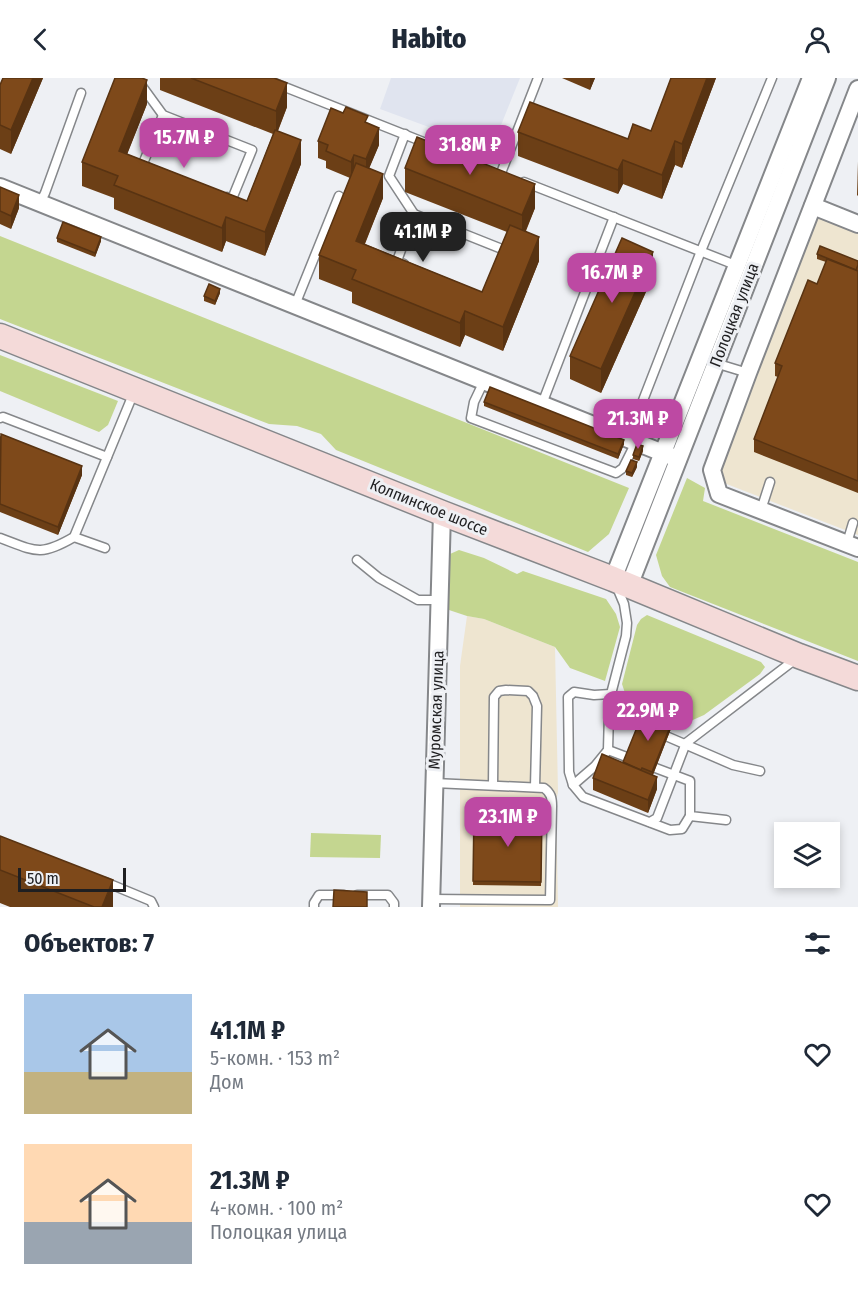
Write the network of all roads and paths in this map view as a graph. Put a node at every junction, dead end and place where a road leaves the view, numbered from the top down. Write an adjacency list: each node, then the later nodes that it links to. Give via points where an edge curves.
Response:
1 (136, 78): 11 (lane)
2 (262, 78): 12 (lane)
3 (538, 78): 9 (lane)
4 (772, 78): 25 (lane)
5 (811, 78): 27 (street, Полоцкая улица)
6 (827, 78): 27 (street, Полоцкая улица)
7 (858, 89): 21 (street)
8 (81, 93): 20 (lane)
9 (529, 102): 10 (lane); 16 (lane)
10 (540, 107)
11 (163, 115): 15 (lane, via 142,166); 18 (lane, via 252,150 231,199)
12 (405, 134): 13 (lane); 22 (lane, via 389,176)
13 (437, 147)
14 (491, 168): 16 (lane)
15 (153, 170)
16 (501, 173): 23 (lane)
17 (0, 187): 20 (street)
18 (220, 195)
19 (339, 196): 29 (lane)
20 (40, 203): 29 (street)
21 (813, 206): 24 (street); 32 (street)
22 (414, 213): 26 (lane, via 507,251); 28 (lane, via 397,261)
23 (614, 217): 25 (lane); 35 (lane)
24 (858, 224)
25 (701, 251): 27 (lane); 37 (lane)
26 (503, 261)
27 (744, 268): 31 (street, Полоцкая улица)
28 (417, 270)
29 (295, 305): 33 (street)
30 (0, 336): 34 (main road, Колпинское шоссе)
31 (708, 360): 32 (lane); 39 (street, Полоцкая улица)
32 (748, 373): 41 (street, via 712,470 719,494)
33 (484, 381): 35 (street); 37 (lane, via 471,418 616,473 623,468)
34 (135, 390): 38 (lane); 42 (main road, Колпинское шоссе)
35 (542, 404): 37 (street)
36 (0, 418): 38 (lane)
37 (632, 440): 39 (street)
38 (107, 456): 45 (lane)
39 (671, 456): 49 (street, Полоцкая улица)
40 (770, 482): 41 (lane)
41 (761, 510): 46 (street)
42 (442, 513): 49 (main road, Колпинское шоссе); 50 (street, Муромская улица)
43 (854, 523): 46 (lane)
44 (0, 537): 45 (lane, via 32,550 48,550)
45 (74, 537): 47 (lane)
46 (852, 546)
47 (105, 548)
48 (357, 560): 50 (lane, via 418,600)
49 (621, 582): 51 (main road, Колпинское шоссе); 53 (lane, via 626,636)
50 (439, 600): 59 (street, Муромская улица)
51 (799, 656): 52 (main road, Колпинское шоссе); 55 (lane)
52 (858, 678)
53 (611, 694): 54 (lane); 61 (lane, via 574,692 568,697 569,772)
54 (609, 713): 55 (lane); 56 (lane)
55 (686, 743): 57 (lane, via 733,765); 58 (lane)
56 (608, 750): 58 (lane); 61 (lane)
57 (760, 771)
58 (674, 775): 63 (lane, via 690,781); 65 (lane, via 657,818)
59 (434, 783): 60 (lane); 67 (street, Муромская улица)
60 (493, 785): 62 (lane); 62 (lane, via 494,697 499,691 528,691 537,705)
61 (573, 786): 65 (lane, via 583,797)
62 (535, 787): 67 (lane, via 548,790 552,798 550,900)
63 (690, 816): 64 (lane); 65 (lane, via 682,829 670,830)
64 (726, 820)
65 (650, 822)
66 (101, 881): 68 (lane, via 151,901)
67 (431, 903)
68 (154, 907)
69 (314, 907): 70 (lane, via 319,895 330,895 388,896)
70 (394, 907)

